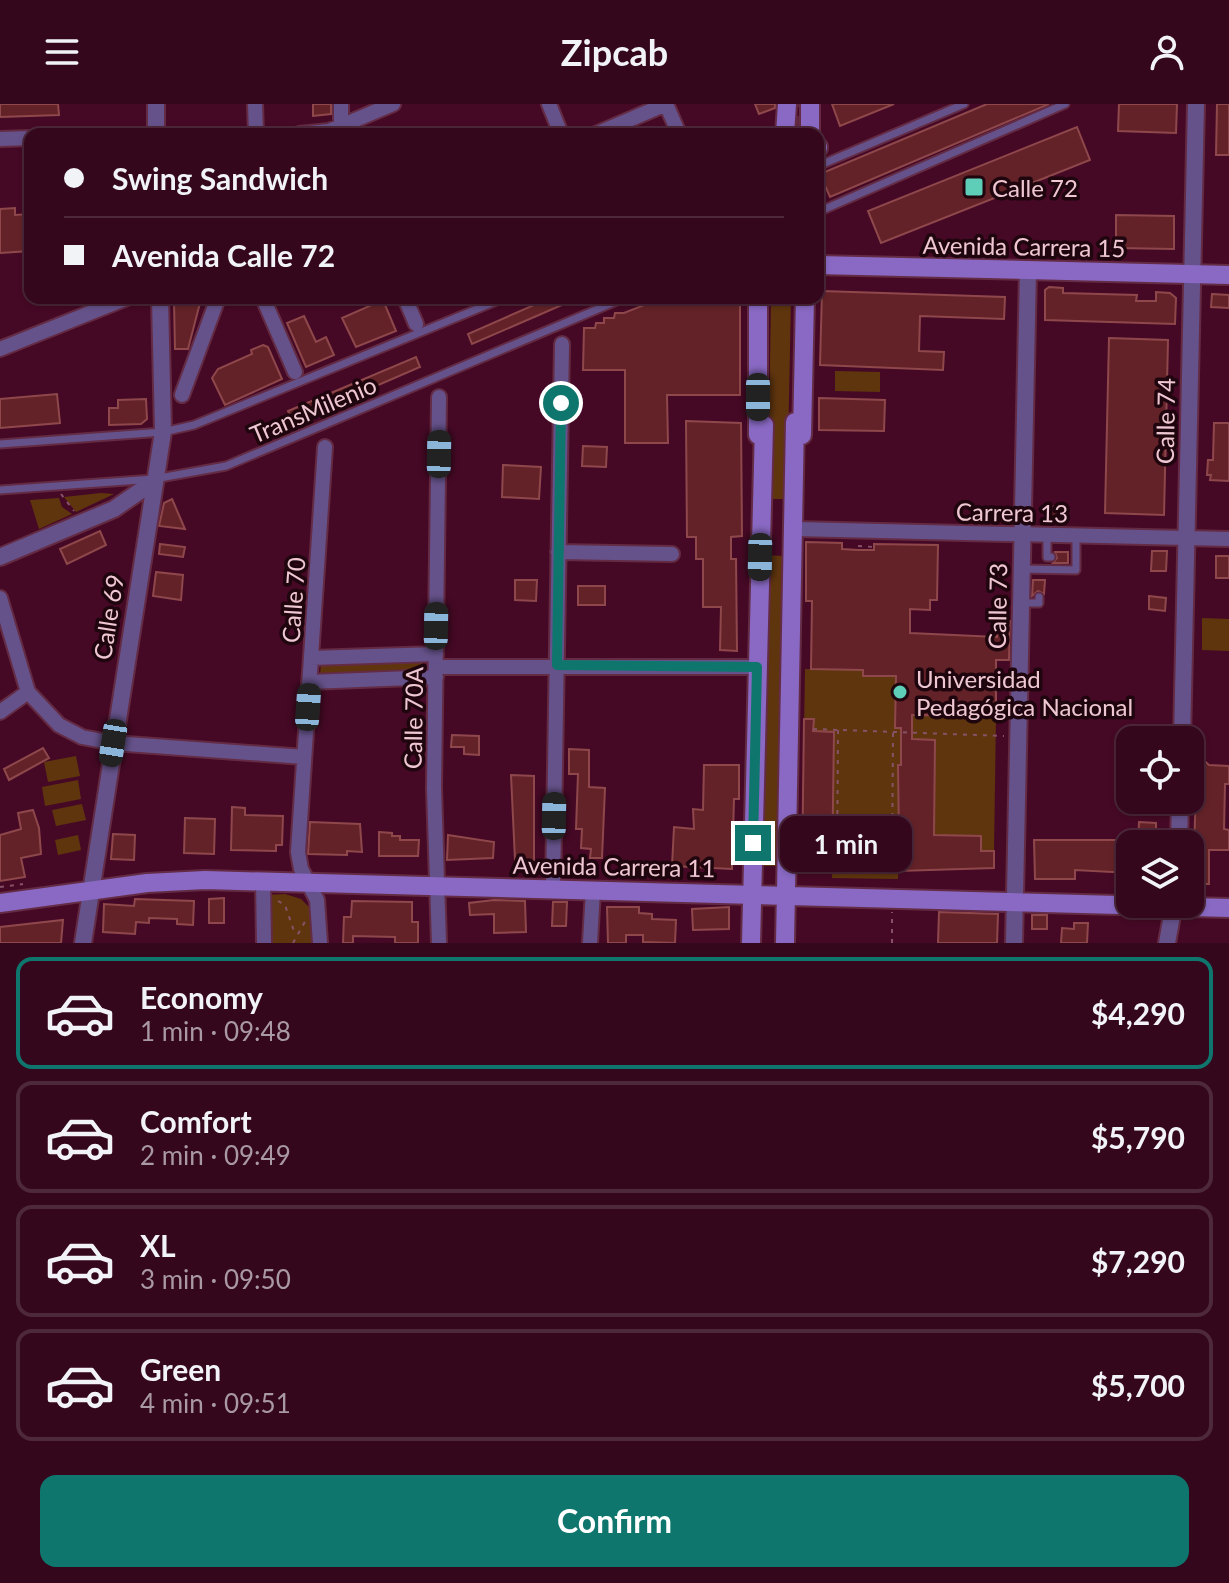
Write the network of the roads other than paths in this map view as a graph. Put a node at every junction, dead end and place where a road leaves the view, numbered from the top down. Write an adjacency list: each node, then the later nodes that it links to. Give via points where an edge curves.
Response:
1 (156, 104): 12 (street)
2 (255, 104): 13 (street)
3 (341, 104): 14 (street)
4 (393, 104): 15 (street)
5 (549, 104): 16 (street)
6 (666, 104): 17 (street); 18 (street)
7 (787, 104): 19 (main road)
8 (810, 104): 20 (main road)
9 (964, 104): 23 (lane)
10 (1065, 104): 24 (lane)
11 (1196, 104): 27 (street, Calle 74)
12 (156, 128)
13 (256, 128)
14 (341, 128)
15 (345, 128)
16 (559, 128)
17 (610, 128)
18 (676, 128)
19 (785, 128)
20 (810, 128)
21 (24, 138): 22 (street)
22 (0, 139)
23 (824, 163)
24 (824, 209)
25 (824, 265): 26 (main road, Avenida Carrera 15)
26 (1028, 270): 27 (main road, Avenida Carrera 15); 53 (street, Calle 73)
27 (1193, 274): 28 (main road, Avenida Carrera 15); 56 (street, Calle 74)
28 (1229, 275)
29 (112, 304): 40 (street)
30 (160, 304): 46 (street, Calle 69)
31 (216, 304): 42 (street)
32 (266, 304): 41 (street)
33 (408, 304): 38 (street)
34 (490, 304): 46 (lane, TransMilenio, via 220,416)
35 (610, 304): 49 (lane, TransMilenio, via 241,461)
36 (758, 304): 51 (main road)
37 (805, 304): 52 (main road)
38 (416, 324)
39 (562, 344): 58 (street)
40 (0, 349)
41 (295, 372)
42 (182, 395)
43 (439, 397): 69 (street, Calle 70A)
44 (795, 422): 52 (main road)
45 (764, 425): 51 (main road)
46 (163, 432): 47 (lane, TransMilenio); 49 (street, Calle 69)
47 (0, 444)
48 (325, 447): 67 (street, Calle 70)
49 (153, 480): 50 (lane, TransMilenio); 60 (street, via 125,504); 75 (street, Calle 69)
50 (0, 490)
51 (760, 529): 70 (main road)
52 (795, 529): 53 (street, Carrera 13); 84 (main road)
53 (1023, 534): 54 (street, Carrera 13); 62 (street, Calle 73)
54 (1047, 534): 55 (street, Carrera 13); 61 (lane)
55 (1076, 535): 56 (street, Carrera 13); 62 (lane, via 1076,570)
56 (1187, 539): 57 (street, Carrera 13); 74 (street, Calle 74)
57 (1229, 539)
58 (558, 552): 59 (street); 68 (street)
59 (672, 554)
60 (0, 557)
61 (1049, 557)
62 (1031, 569): 63 (lane); 66 (street, Calle 73)
63 (1039, 580)
64 (1039, 597): 66 (lane, via 1039,603)
65 (0, 598): 72 (street)
66 (1022, 603): 85 (street, Calle 73)
67 (311, 658): 69 (street); 71 (street, Calle 70)
68 (557, 665): 69 (street); 70 (street); 80 (street)
69 (436, 666): 71 (street); 79 (street, Calle 70A)
70 (757, 667): 83 (main road)
71 (309, 682): 76 (street, Calle 70)
72 (28, 692): 73 (street); 75 (street, via 59,725 82,737)
73 (0, 712)
74 (1182, 726)
75 (113, 743): 76 (street); 82 (street, Calle 69)
76 (304, 757): 78 (street, Calle 70, via 298,852)
77 (263, 882): 78 (main road, Avenida Carrera 11); 82 (main road, Avenida Carrera 11, via 161,882); 92 (street)
78 (309, 882): 79 (main road, Avenida Carrera 11); 93 (street, Calle 70, via 317,900)
79 (436, 886): 80 (main road, Avenida Carrera 11); 94 (street, Calle 70A)
80 (553, 889): 81 (main road, Avenida Carrera 11)
81 (593, 890): 83 (main road, Avenida Carrera 11); 95 (street)
82 (91, 891): 86 (main road, Avenida Carrera 11); 91 (street, Calle 69)
83 (752, 894): 84 (main road, Avenida Carrera 11); 96 (main road)
84 (786, 895): 85 (main road, Avenida Carrera 11); 97 (main road)
85 (1015, 901): 87 (main road, Avenida Carrera 11); 98 (street, Calle 73)
86 (0, 903)
87 (1116, 904)
88 (1204, 907): 89 (main road, Avenida Carrera 11)
89 (1229, 908)
90 (1172, 918): 99 (street)
91 (83, 943)
92 (264, 943)
93 (320, 943)
94 (439, 943)
95 (590, 943)
96 (751, 943)
97 (785, 943)
98 (1014, 943)
99 (1167, 943)

